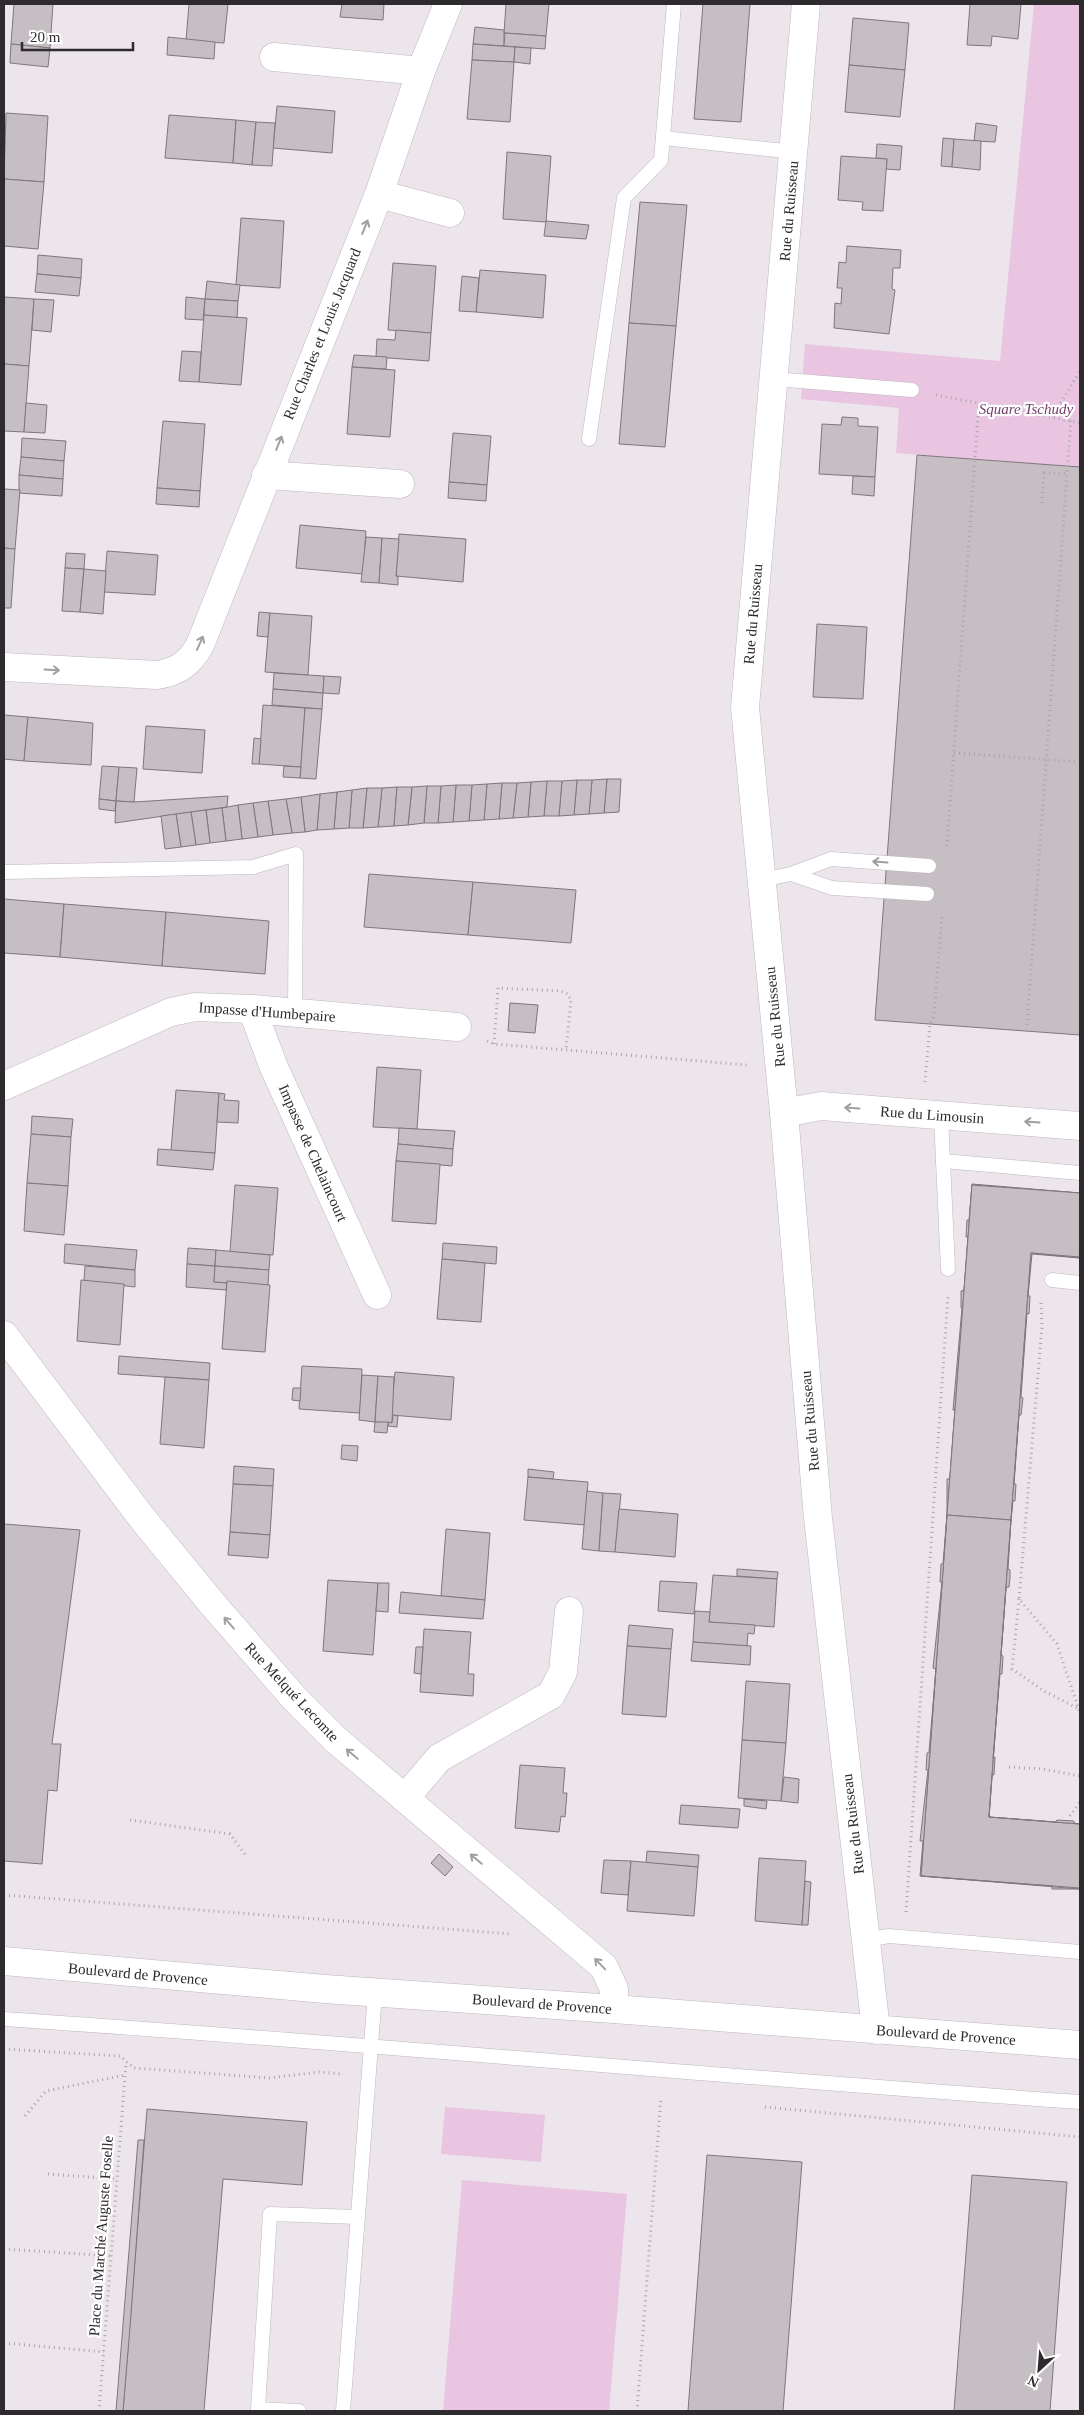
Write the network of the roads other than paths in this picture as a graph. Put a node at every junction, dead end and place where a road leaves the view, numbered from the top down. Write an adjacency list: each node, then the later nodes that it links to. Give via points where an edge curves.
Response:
1 (448, 4): 5 (street, Rue Charles et Louis Jacquard)
2 (674, 4): 6 (lane)
3 (806, 4): 7 (street, Rue du Ruisseau)
4 (274, 58): 5 (street)
5 (421, 71): 8 (street, Rue Charles et Louis Jacquard)
6 (663, 138): 7 (lane); 12 (lane, via 661,160 624,198)
7 (794, 152): 10 (street, Rue du Ruisseau)
8 (378, 194): 9 (street); 13 (street, Rue Charles et Louis Jacquard, one-way to 8)
9 (450, 213)
10 (774, 379): 11 (lane); 19 (street, Rue du Ruisseau, via 744,707)
11 (912, 390)
12 (589, 439)
13 (266, 475): 14 (street); 15 (street, Rue Charles et Louis Jacquard, one-way to 13, via 157,676 182,667 200,645)
14 (400, 484)
15 (4, 667)
16 (929, 866): 18 (lane, one-way to 18, via 831,859)
17 (4, 872): 22 (lane, via 253,867 296,854)
18 (791, 874): 19 (lane); 20 (lane, via 832,888)
19 (762, 880): 25 (street, Rue du Ruisseau)
20 (926, 894)
21 (252, 1009): 22 (street, Impasse d'Humbepaire); 24 (street, Impasse d'Humbepaire, via 195,1007 171,1012); 33 (street, Impasse de Chelaincourt, via 273,1065)
22 (295, 1013): 23 (street, Impasse d'Humbepaire)
23 (457, 1027)
24 (4, 1086)
25 (784, 1113): 26 (street, Rue du Limousin, one-way to 25, via 821,1106); 37 (street, Rue du Ruisseau, via 818,1518)
26 (941, 1115): 27 (street, Rue du Limousin, one-way to 26); 28 (lane)
27 (1080, 1126)
28 (943, 1160): 29 (lane); 30 (lane)
29 (1080, 1173)
30 (948, 1269)
31 (1052, 1280): 32 (lane)
32 (1080, 1283)
33 (377, 1295)
34 (4, 1335): 36 (street, Rue Melqué Lecomte, one-way to 34, via 336,1740 294,1698 214,1607 142,1518)
35 (569, 1610): 36 (street, via 563,1672 551,1695 439,1758)
36 (405, 1798): 41 (street, Rue Melqué Lecomte, one-way to 36, via 614,1989 604,1967)
37 (866, 1940): 38 (lane, via 889,1936); 43 (street, Rue du Ruisseau)
38 (1080, 1952)
39 (4, 1961): 40 (street, Boulevard de Provence)
40 (375, 1993): 41 (street, Boulevard de Provence); 45 (lane)
41 (614, 2009): 43 (street, Boulevard de Provence)
42 (4, 2019): 45 (lane)
43 (876, 2030): 44 (street, Boulevard de Provence)
44 (1080, 2045)
45 (371, 2046): 46 (lane); 47 (lane)
46 (1080, 2102)
47 (358, 2217): 48 (lane, via 270,2214 258,2409); 49 (lane)
48 (300, 2411)
49 (343, 2411)

